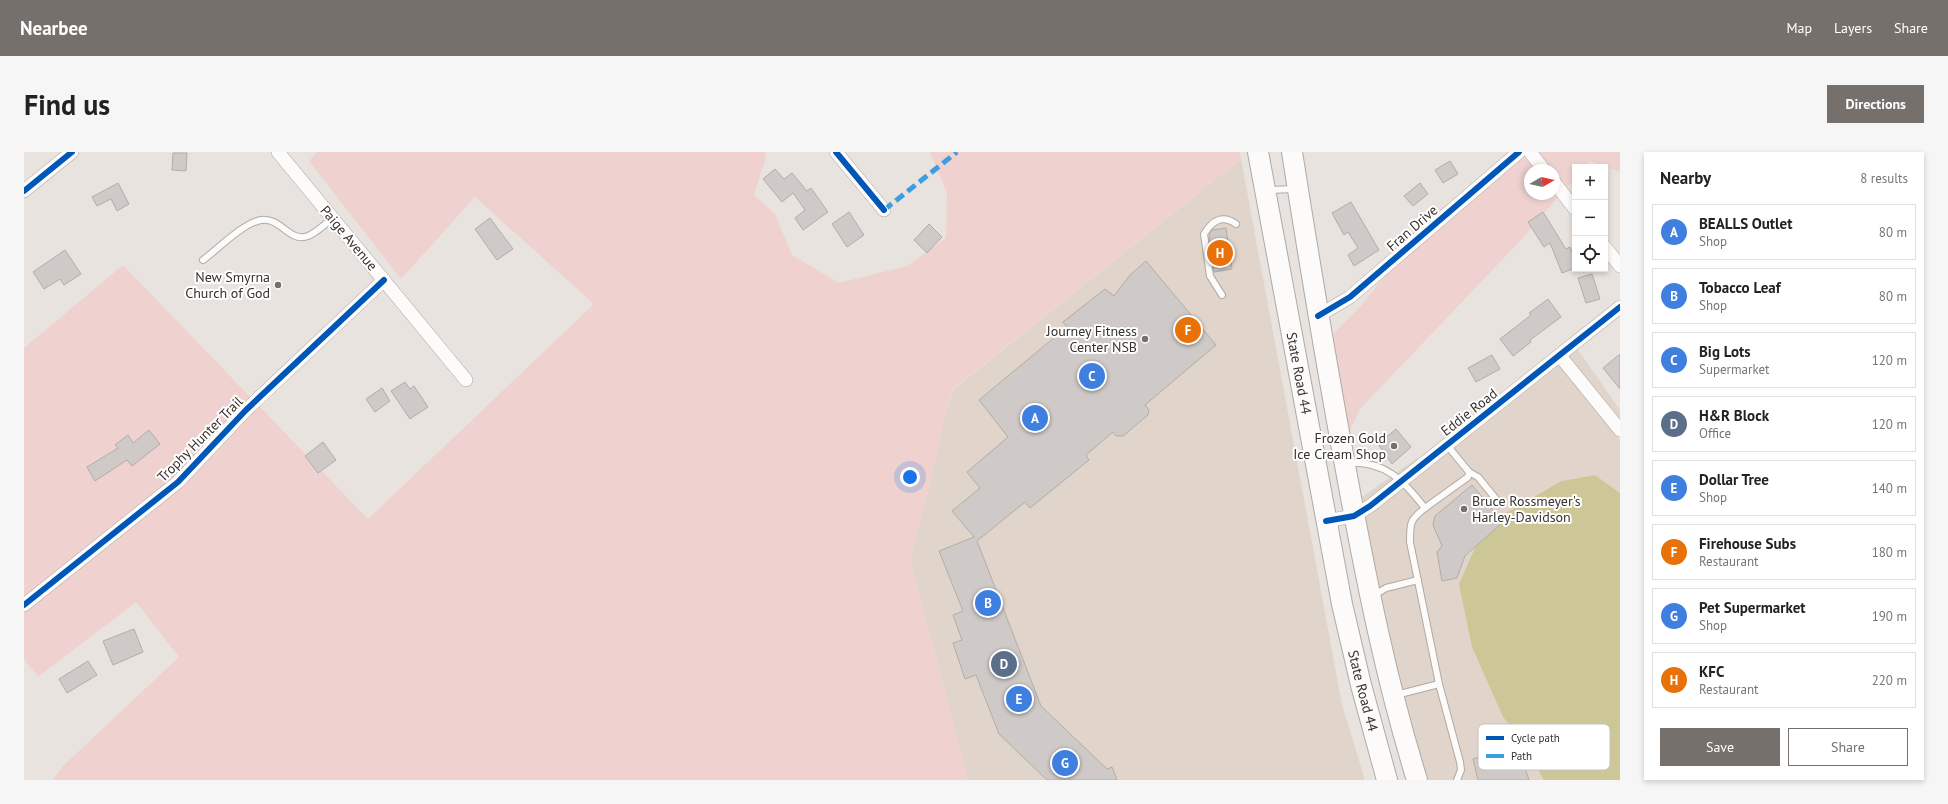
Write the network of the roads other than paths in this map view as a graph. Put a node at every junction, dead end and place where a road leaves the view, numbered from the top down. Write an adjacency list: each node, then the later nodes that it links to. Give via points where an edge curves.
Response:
1 (72, 152): 12 (street)
2 (278, 152): 15 (street, Paige Avenue)
3 (836, 152): 14 (street)
4 (1258, 152): 10 (main road, State Road 44)
5 (1292, 152): 9 (main road, State Road 44)
6 (1518, 152): 23 (street, Fran Drive, via 1350,297)
7 (1530, 152): 8 (street)
8 (1539, 164)
9 (1298, 189): 10 (lane); 23 (main road, State Road 44)
10 (1265, 190): 34 (main road, State Road 44)
11 (1560, 190): 13 (street)
12 (24, 191)
13 (1572, 205)
14 (884, 210)
15 (333, 218): 18 (lane, via 308,236 299,237 293,237 278,223 261,220 248,225); 20 (street, Paige Avenue)
16 (1236, 224): 21 (lane, via 1229,219 1217,220 1204,234 1210,276)
17 (1608, 251): 19 (street)
18 (203, 260)
19 (1620, 266)
20 (384, 280): 25 (street, Paige Avenue); 37 (street, Trophy Hunter Trail, via 246,410 178,482)
21 (1222, 295)
22 (1620, 307): 24 (street, Eddie Road)
23 (1318, 316): 28 (main road, State Road 44)
24 (1560, 356): 26 (street); 27 (street, Eddie Road)
25 (466, 380)
26 (1620, 430)
27 (1446, 444): 29 (lane); 30 (street, Eddie Road)
28 (1345, 463): 30 (lane, via 1362,462 1382,468); 33 (main road, State Road 44)
29 (1469, 472): 31 (lane, via 1478,477); 32 (lane, via 1468,477)
30 (1403, 481): 32 (lane); 33 (street, Eddie Road)
31 (1500, 504)
32 (1426, 508): 35 (lane, via 1410,523 1410,542)
33 (1354, 516): 34 (street, Eddie Road); 36 (main road, State Road 44)
34 (1326, 521): 40 (main road, State Road 44, via 1361,685)
35 (1418, 580): 36 (lane, via 1386,588); 38 (lane)
36 (1370, 598): 39 (main road, State Road 44)
37 (24, 605)
38 (1440, 684): 39 (lane); 42 (lane, via 1460,762 1461,770)
39 (1392, 696): 41 (main road, State Road 44)
40 (1387, 780)
41 (1417, 780)
42 (1457, 780)

